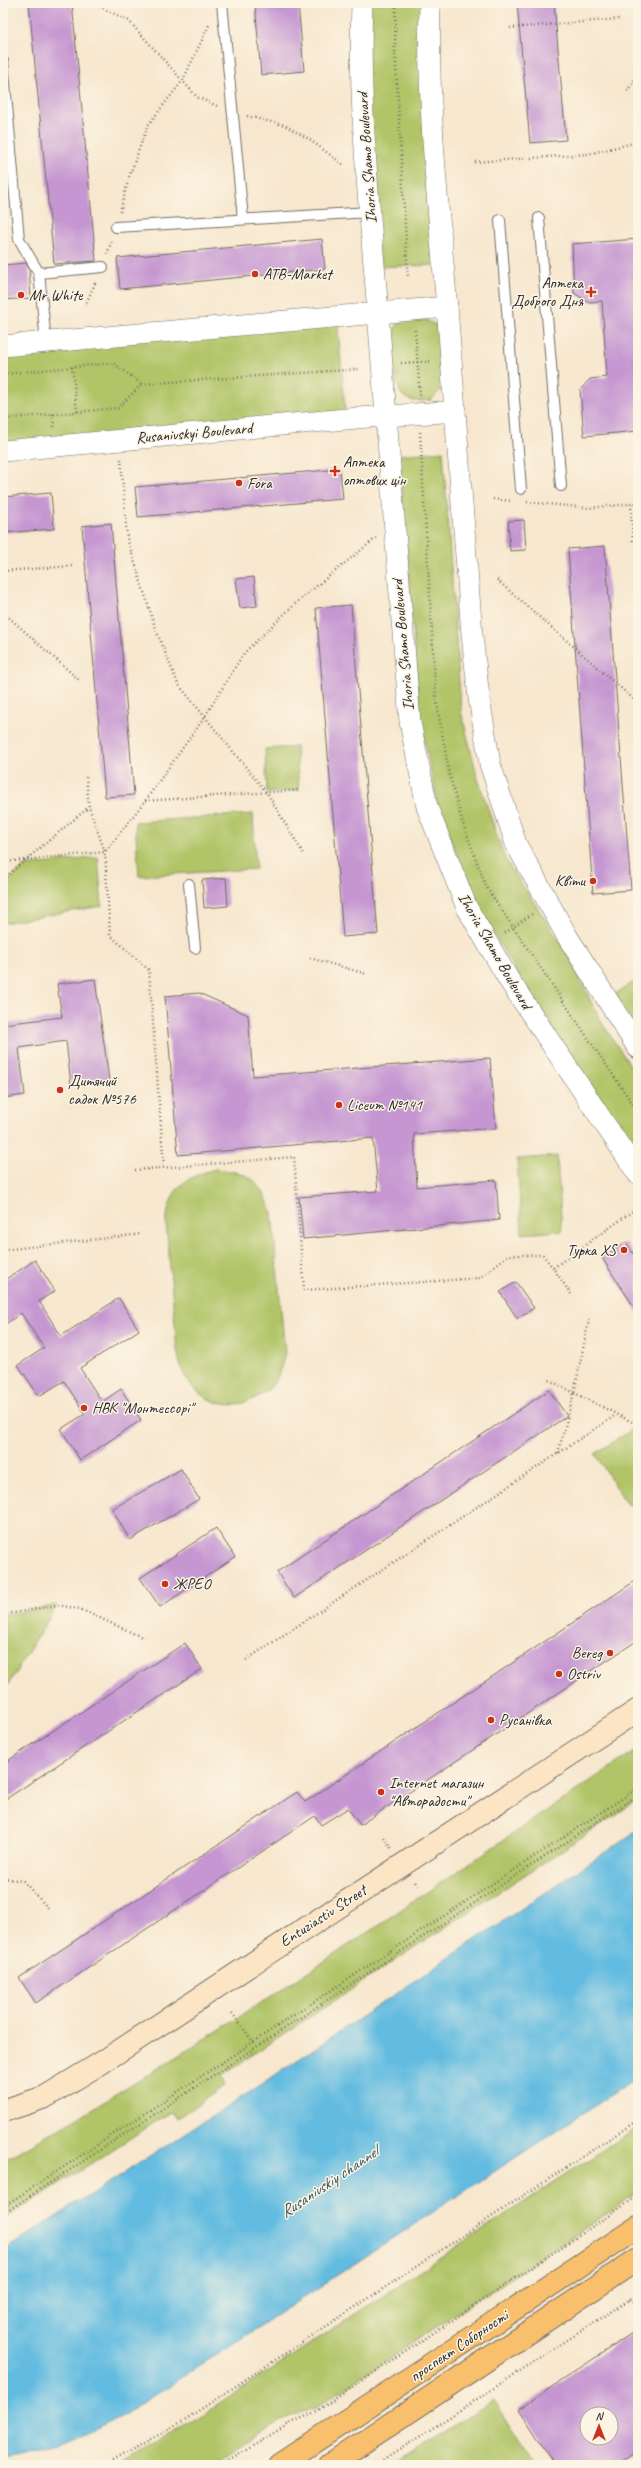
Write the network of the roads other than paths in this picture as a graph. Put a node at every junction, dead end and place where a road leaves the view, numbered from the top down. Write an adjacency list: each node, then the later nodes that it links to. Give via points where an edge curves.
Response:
1 (222, 3): 7 (lane)
2 (362, 3): 5 (street, Ihoria Shamo Boulevard, via 360,47)
3 (430, 3): 12 (street, via 429,46 434,146)
4 (3, 61): 11 (lane, via 19,239)
5 (370, 212): 7 (lane); 13 (street, Ihoria Shamo Boulevard)
6 (540, 218): 19 (lane)
7 (243, 219): 9 (lane)
8 (500, 220): 20 (lane)
9 (116, 227)
10 (102, 267): 11 (lane)
11 (39, 273): 14 (lane)
12 (447, 307): 13 (street); 16 (street)
13 (378, 313): 14 (street); 17 (street, Ihoria Shamo Boulevard)
14 (46, 342): 15 (street)
15 (3, 346)
16 (454, 411): 17 (street, Rusanivskyi Boulevard); 23 (street, via 472,635 490,764 516,844 548,902)
17 (386, 416): 18 (street, Rusanivskyi Boulevard); 24 (street, Ihoria Shamo Boulevard, via 410,722 427,807 467,908 573,1079)
18 (3, 451)
19 (561, 486)
20 (521, 489)
21 (190, 884): 22 (lane)
22 (194, 948)
23 (638, 1048)
24 (638, 1174)
25 (638, 1710): 26 (street, Entuziastiv Street, via 101,2063 45,2097)
26 (6, 2115)
27 (638, 2227): 29 (highway, проспект Соборності)
28 (638, 2259): 30 (highway, проспект Соборності)
29 (279, 2465)
30 (329, 2465)

